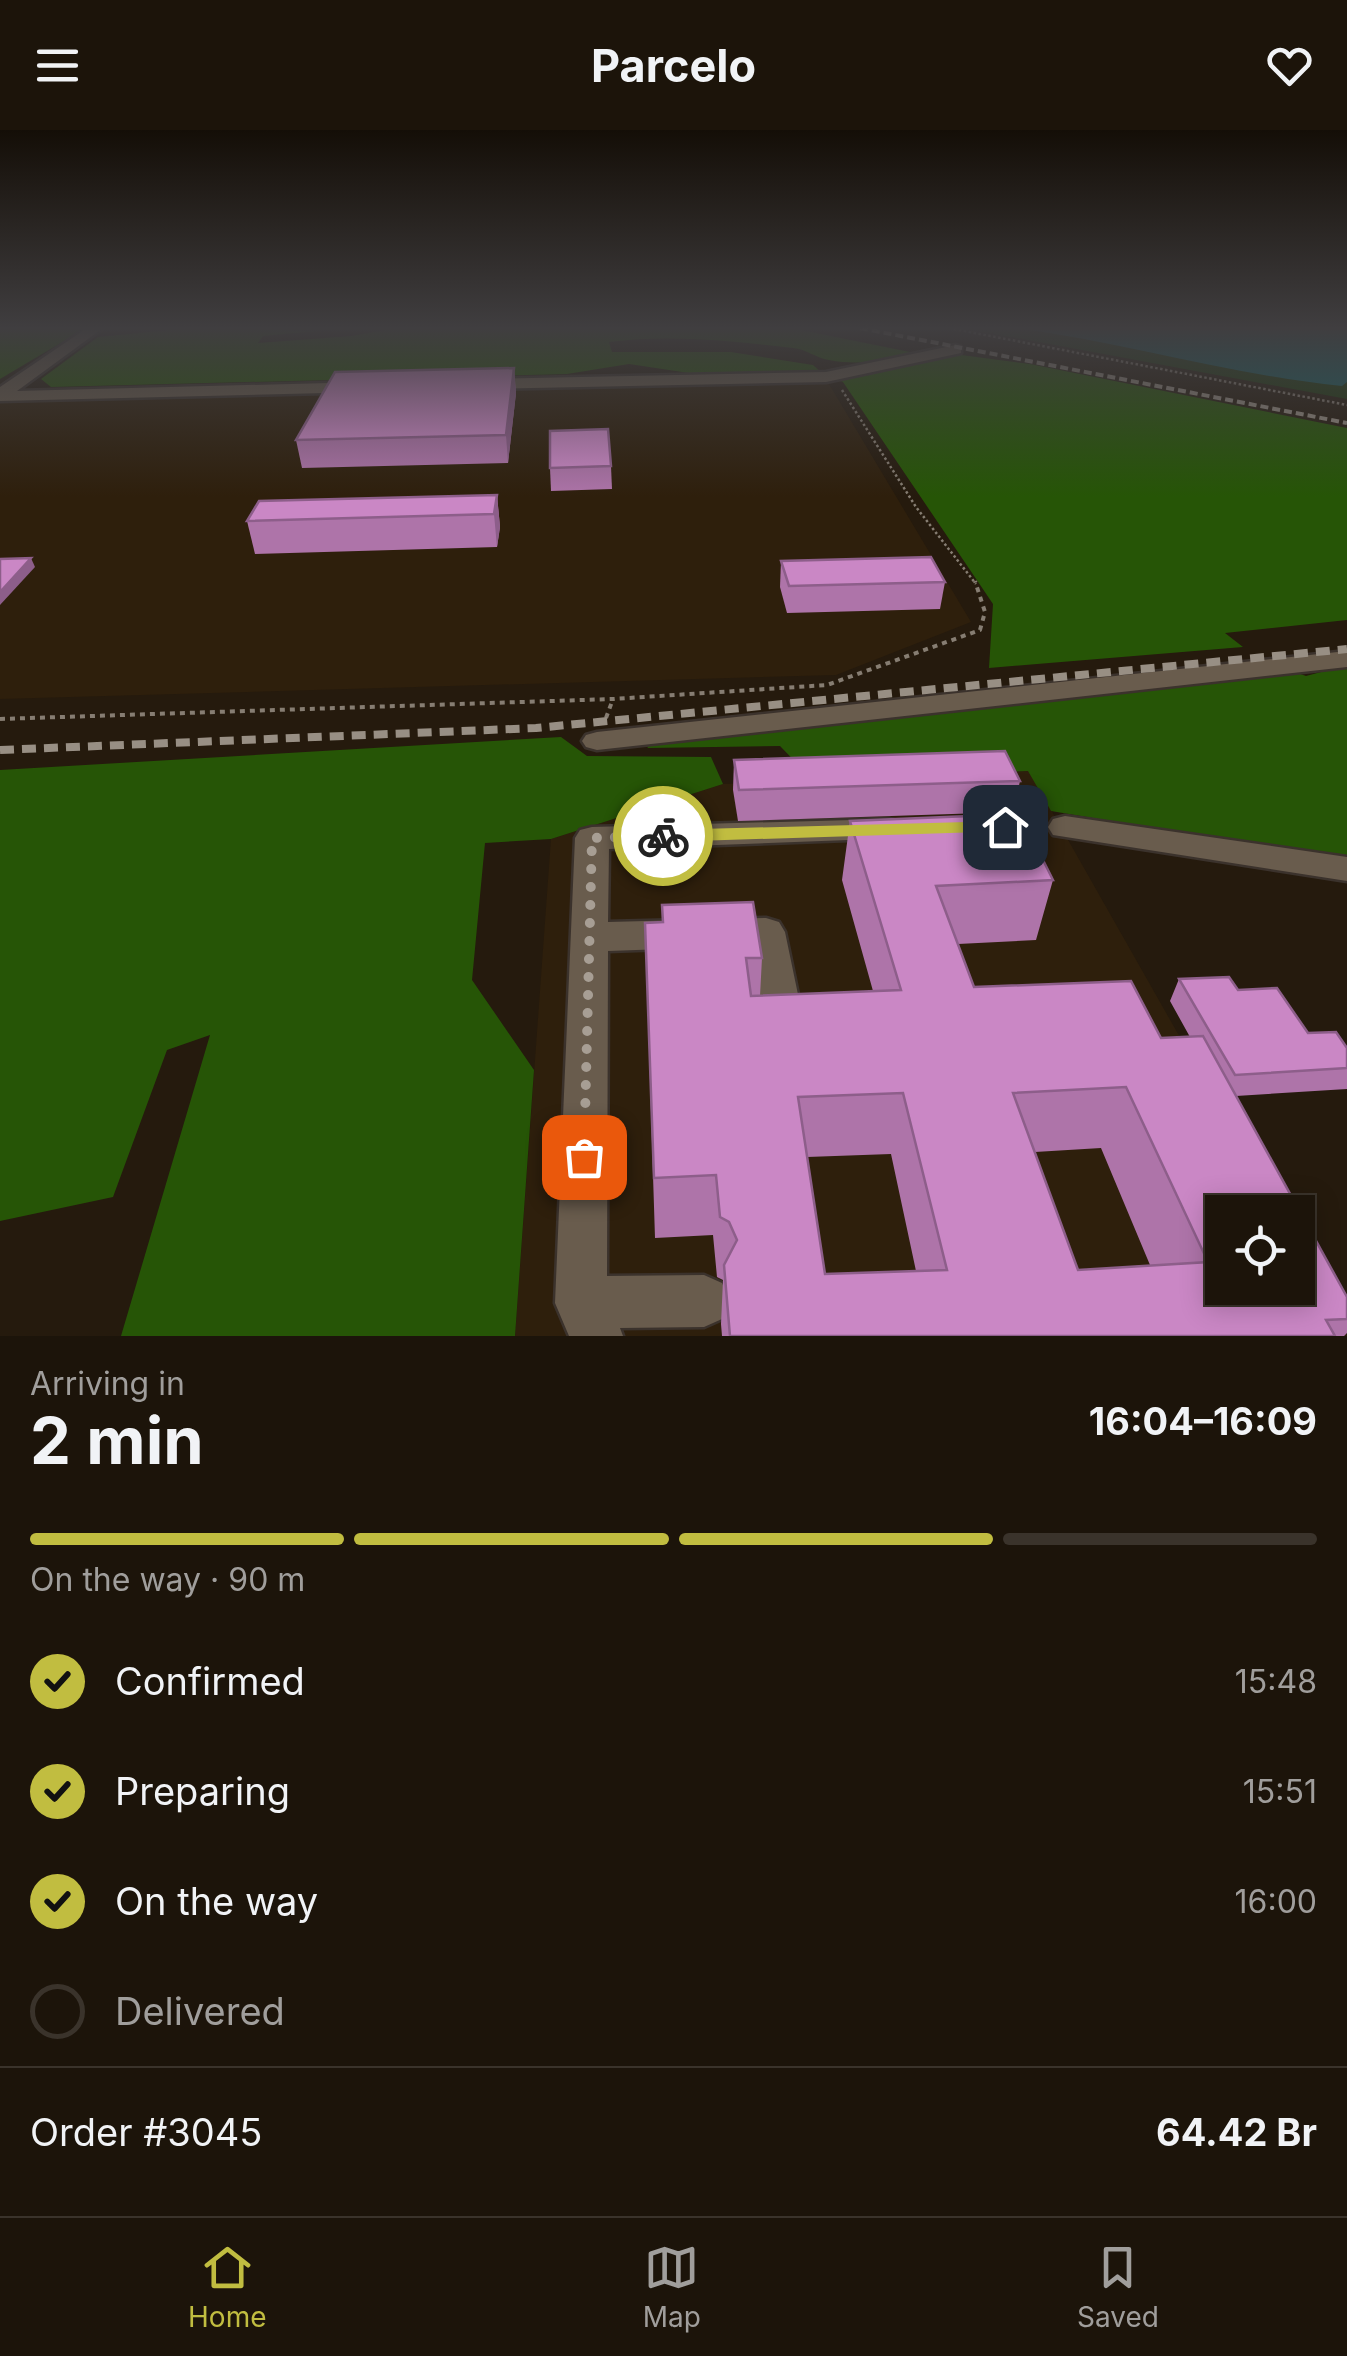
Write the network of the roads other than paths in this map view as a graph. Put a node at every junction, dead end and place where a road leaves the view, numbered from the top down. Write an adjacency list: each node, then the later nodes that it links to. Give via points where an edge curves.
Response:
1 (389, 386): 2 (street)
2 (0, 395)
3 (1347, 659): 4 (street)
4 (598, 741)
5 (1066, 827): 7 (street)
6 (926, 829): 8 (street, via 592,838)
7 (1347, 869)
8 (589, 938): 9 (street, via 766,932); 11 (street)
9 (786, 1036)
10 (704, 1301): 11 (street)
11 (588, 1320)

